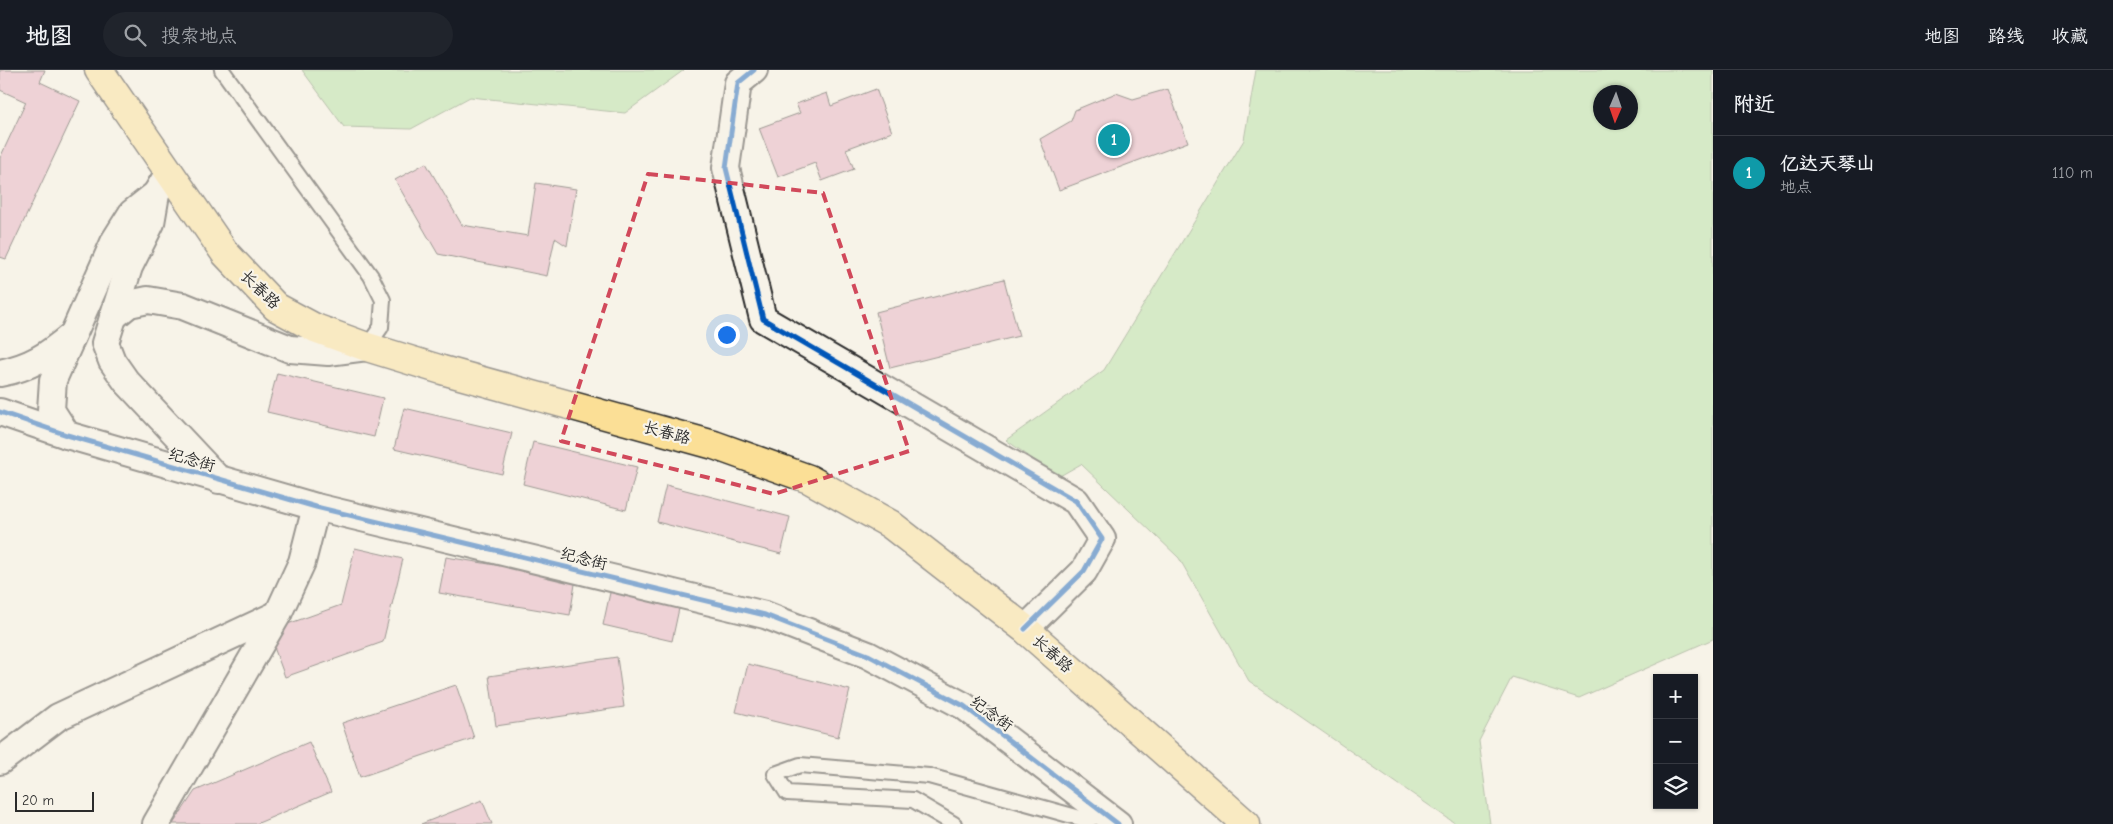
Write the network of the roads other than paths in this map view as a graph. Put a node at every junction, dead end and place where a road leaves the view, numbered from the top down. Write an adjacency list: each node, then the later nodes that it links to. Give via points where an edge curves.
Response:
1 (99, 70): 4 (main road, 长春路)
2 (222, 70): 7 (lane, via 371,276 383,300 381,326)
3 (754, 70): 14 (street, via 738,83 726,168 763,319 1076,501 1102,539 1084,571)
4 (162, 183): 5 (street, via 151,223 129,267); 6 (street, via 132,213 115,240); 7 (main road, 长春路, via 276,307 316,328)
5 (113, 317): 7 (street, via 129,304 148,300 183,306 290,349 328,352); 11 (street, via 105,343 112,361 126,381)
6 (73, 334): 8 (street, via 45,358 20,370); 10 (street, via 53,380 51,410)
7 (367, 347): 14 (main road, 长春路, via 714,445 809,478 890,524)
8 (0, 373)
9 (0, 412): 10 (street, 纪念街)
10 (67, 435): 11 (street, 纪念街)
11 (220, 480): 12 (street, 纪念街)
12 (316, 507): 13 (street, via 302,562); 16 (street, 纪念街, via 765,615 868,655 964,706)
13 (278, 614): 15 (street, via 58,717); 17 (street)
14 (1025, 629): 19 (main road, 长春路)
15 (0, 761)
16 (1112, 819): 18 (lane, via 1087,820 929,776 800,766 775,774 787,793 912,800)
17 (156, 824)
18 (954, 824)
19 (1246, 824)

